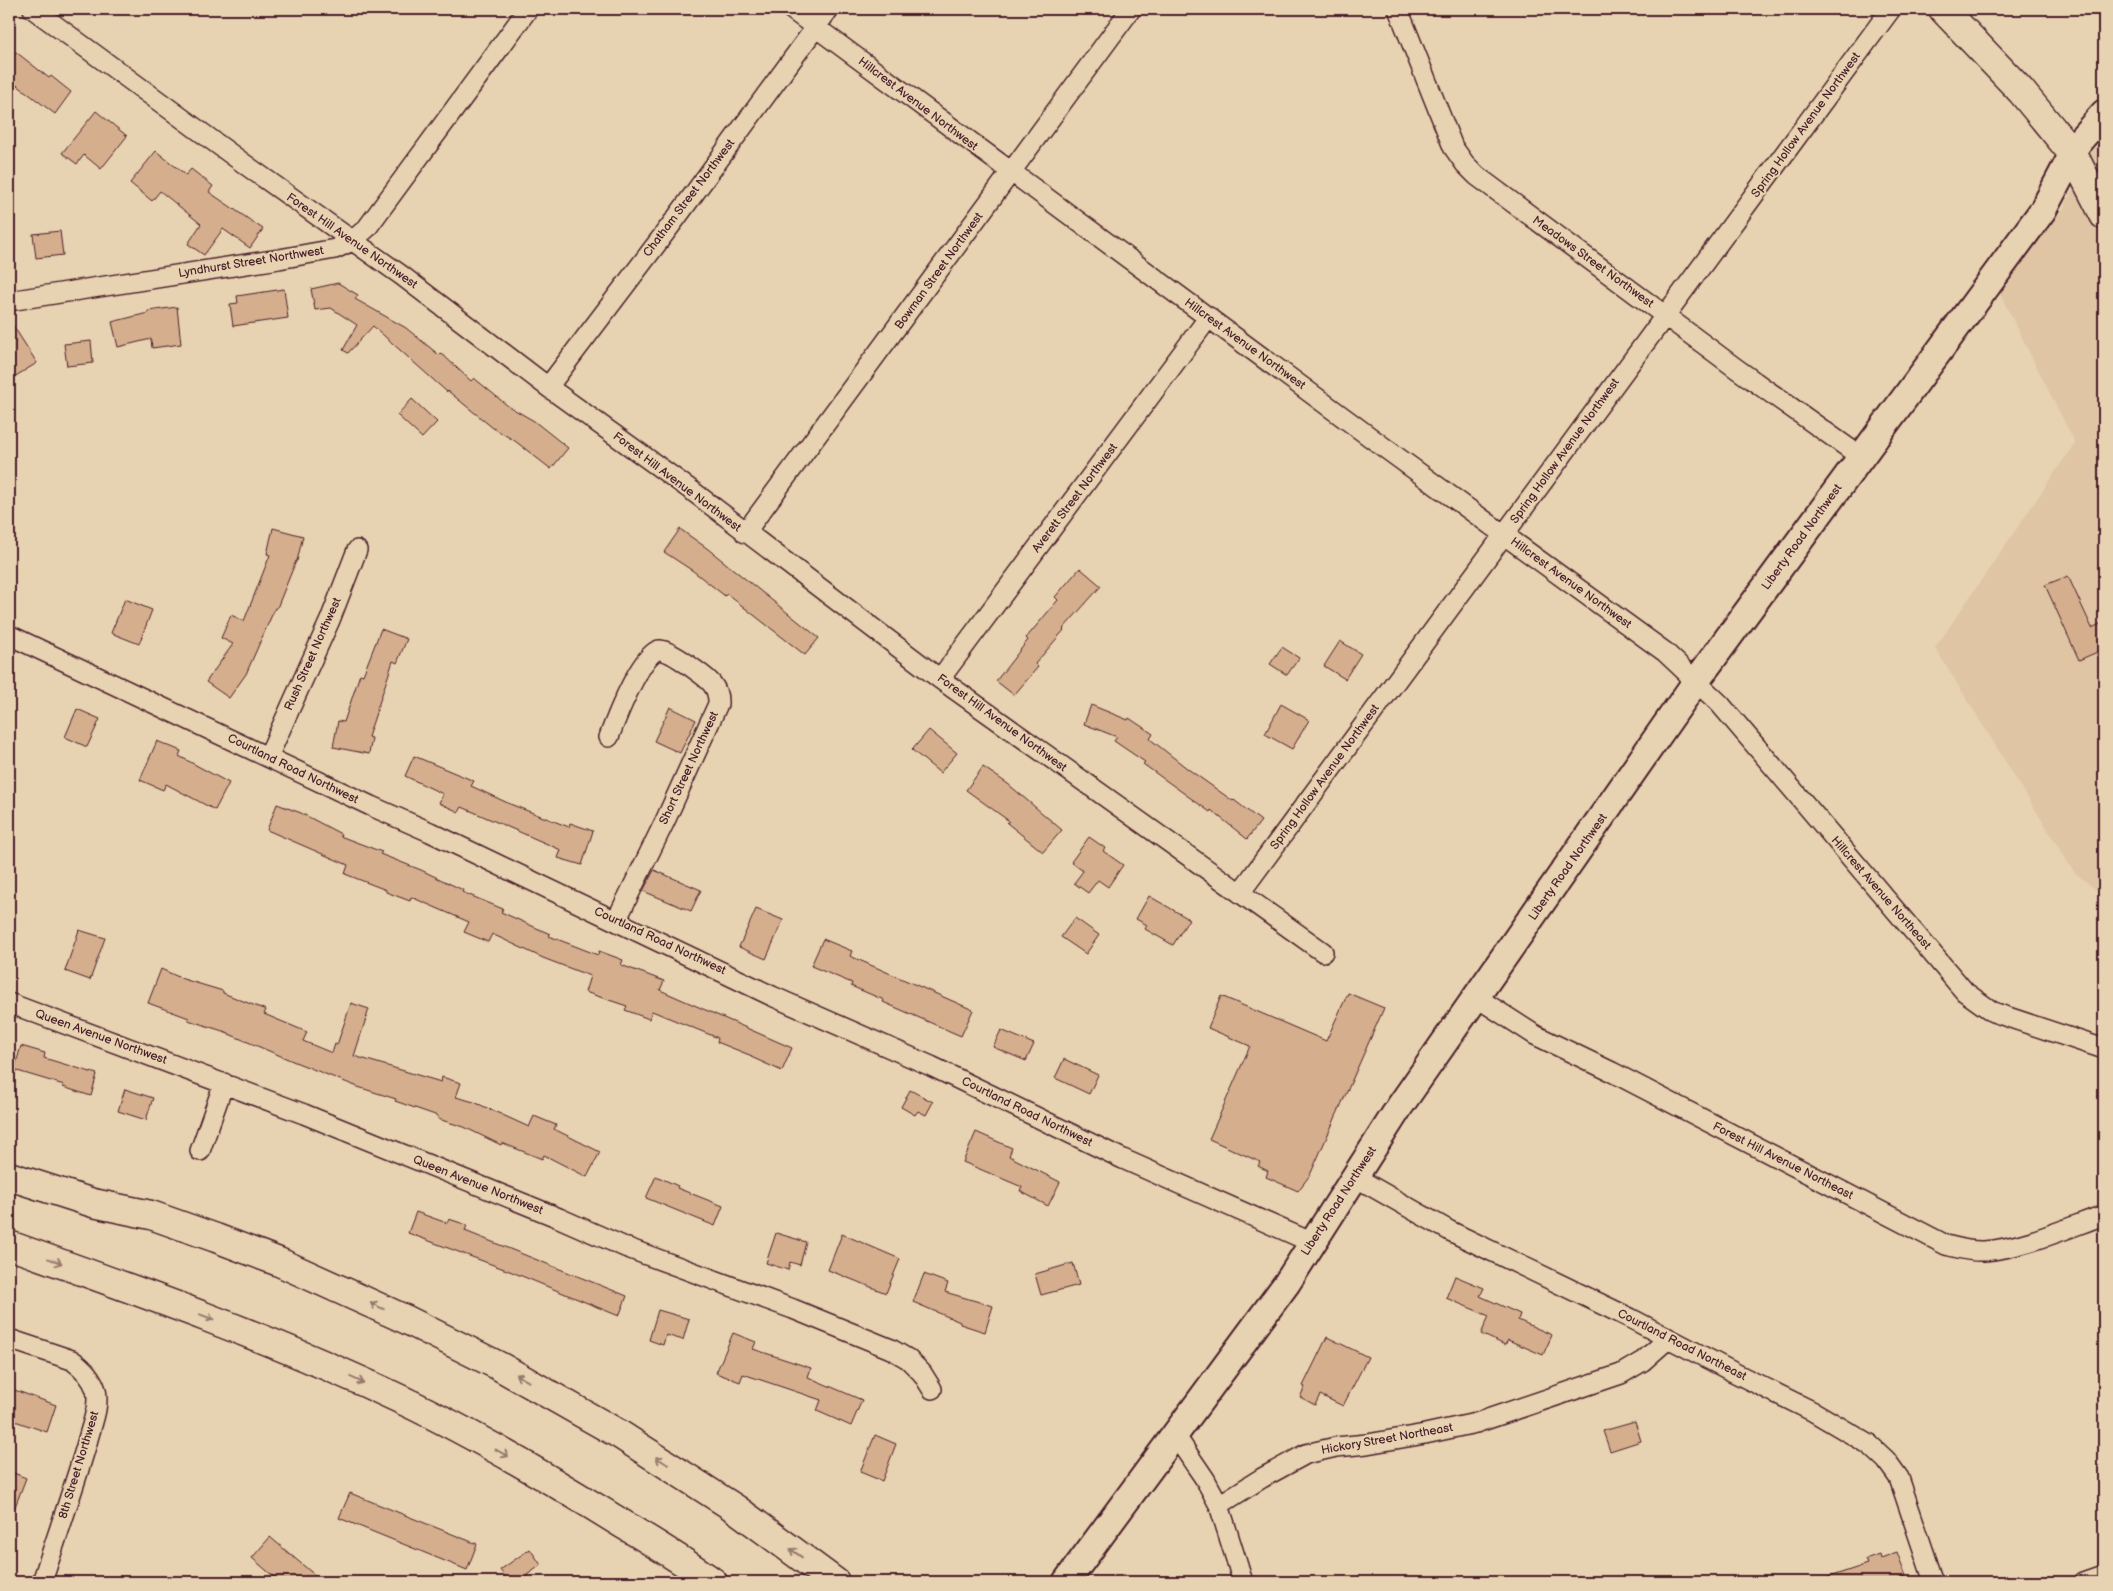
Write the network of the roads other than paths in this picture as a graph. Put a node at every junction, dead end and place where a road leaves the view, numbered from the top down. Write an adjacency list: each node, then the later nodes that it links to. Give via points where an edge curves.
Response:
1 (33, 9): 14 (street, Forest Hill Avenue Northwest)
2 (528, 9): 14 (street, Lyndhurst Street Northwest, via 367,228)
3 (791, 9): 9 (street, Hillcrest Avenue Northwest)
4 (829, 9): 9 (street, Chatham Street Northwest)
5 (1131, 9): 12 (street, Bowman Street Northwest)
6 (1398, 9): 16 (street, Meadows Street Northwest, via 1453,147 1465,164)
7 (1891, 9): 16 (street, Spring Hollow Avenue Northwest)
8 (1943, 9): 11 (main road, via 2021,91)
9 (815, 27): 12 (street, Hillcrest Avenue Northwest); 18 (street, Chatham Street Northwest)
10 (2104, 114): 11 (street, Liberty Road Northwest, via 2080,140)
11 (2073, 154): 13 (main road); 19 (street, Liberty Road Northwest, via 2043,210)
12 (1011, 172): 17 (street, Hillcrest Avenue Northwest); 20 (street, Bowman Street Northwest)
13 (2104, 215)
14 (352, 242): 15 (street, Lyndhurst Street Northwest, via 335,249 279,259); 18 (street, Forest Hill Avenue Northwest, via 401,275)
15 (9, 301)
16 (1666, 316): 19 (street, Meadows Street Northwest); 21 (street, Spring Hollow Avenue Northwest)
17 (1209, 317): 21 (street, Hillcrest Avenue Northwest); 24 (street, Averett Street Northwest)
18 (548, 387): 20 (street, Forest Hill Avenue Northwest)
19 (1861, 457): 25 (street, Liberty Road Northwest)
20 (745, 533): 24 (street, Forest Hill Avenue Northwest)
21 (1504, 534): 25 (street, Hillcrest Avenue Northwest, via 1665,652); 28 (street, Spring Hollow Avenue Northwest)
22 (357, 550): 27 (street, Rush Street Northwest, via 330,620)
23 (9, 635): 27 (street, Courtland Road Northwest)
24 (940, 679): 28 (street, Forest Hill Avenue Northwest)
25 (1697, 680): 31 (street, Liberty Road Northwest); 33 (street, Hillcrest Avenue Northeast, via 1965,992 1993,1012)
26 (608, 737): 29 (street, Short Street Northwest, via 647,656 653,652 661,650 683,661 714,685 719,694 718,704)
27 (268, 757): 29 (street, Courtland Road Northwest)
28 (1240, 893): 30 (street, Forest Hill Avenue Northwest)
29 (616, 921): 39 (street, Courtland Road Northwest, via 772,996 931,1066 1123,1159)
30 (1323, 952)
31 (1476, 997): 37 (street, Liberty Road Northwest); 38 (street, Forest Hill Avenue Northeast, via 1534,1035 1946,1245 1984,1251 2014,1246)
32 (9, 1003): 34 (street, Queen Avenue Northwest)
33 (2104, 1049)
34 (224, 1083): 35 (street); 43 (street, Queen Avenue Northwest, via 625,1247 793,1309 891,1350 908,1359)
35 (200, 1151)
36 (9, 1176): 49 (main road, one-way to 36, via 736,1509 619,1434 500,1366 407,1320 279,1262 216,1238 151,1215 93,1203)
37 (1355, 1177): 39 (street, Liberty Road Northwest); 41 (street, Courtland Road Northeast, via 1450,1231)
38 (2104, 1215)
39 (1313, 1243): 44 (street, Liberty Road Northwest)
40 (9, 1245): 48 (main road, one-way to 48, via 208,1318 402,1400 556,1483)
41 (1669, 1338): 45 (street, Hickory Street Northeast, via 1643,1362 1621,1374 1476,1422 1306,1454); 52 (street, Courtland Road Northeast, via 1814,1412 1870,1445 1886,1460 1904,1490)
42 (9, 1339): 47 (street, 8th Street Northwest, via 72,1360 90,1378 96,1390 97,1407)
43 (932, 1390)
44 (1175, 1434): 45 (street); 50 (street, Liberty Road Northwest)
45 (1218, 1504): 51 (street)
46 (2104, 1575): 53 (street)
47 (42, 1582)
48 (713, 1582)
49 (835, 1582)
50 (1066, 1582)
51 (1243, 1582)
52 (1934, 1582)
53 (2084, 1582)

